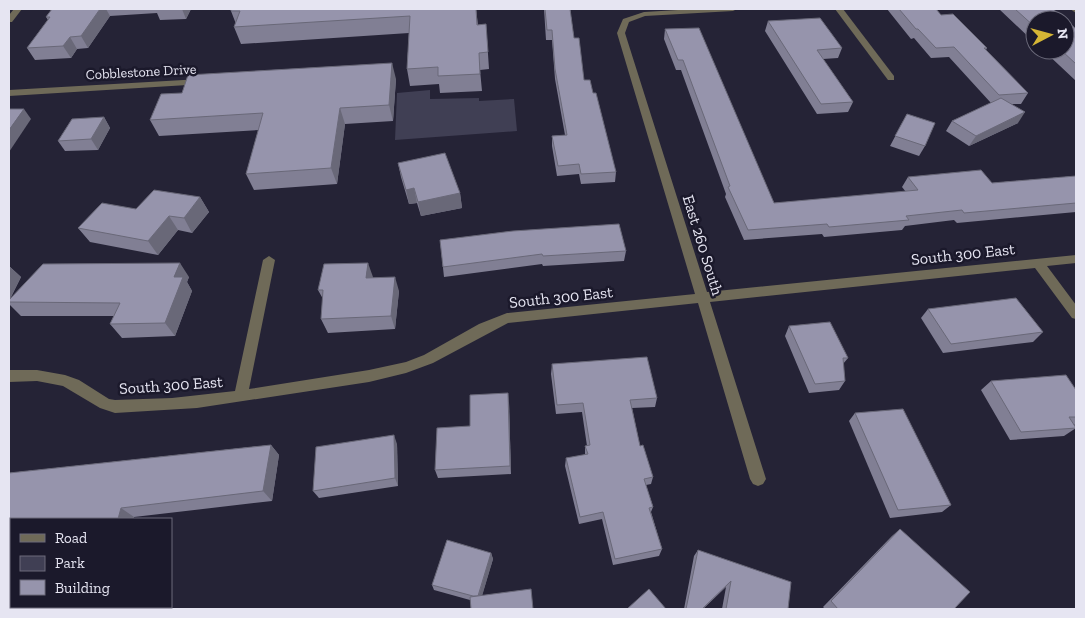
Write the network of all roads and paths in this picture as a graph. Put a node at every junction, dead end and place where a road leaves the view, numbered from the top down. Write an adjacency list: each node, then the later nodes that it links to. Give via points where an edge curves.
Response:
1 (18, 9): 4 (street)
2 (733, 9): 11 (street, East 260 South, via 644,14 626,21 620,33)
3 (839, 9): 5 (street)
4 (9, 20)
5 (891, 78)
6 (216, 81): 7 (street, Cobblestone Drive)
7 (9, 93)
8 (1076, 259): 10 (street, South 300 East)
9 (269, 260): 14 (street)
10 (1038, 263): 11 (street, South 300 East); 12 (street)
11 (703, 298): 14 (street, South 300 East, via 507,318 489,324 416,364); 15 (street, East 260 South)
12 (1076, 314)
13 (9, 376): 14 (street, South 300 East, via 29,374 63,380 81,388 100,404 119,407)
14 (241, 396)
15 (758, 479)

